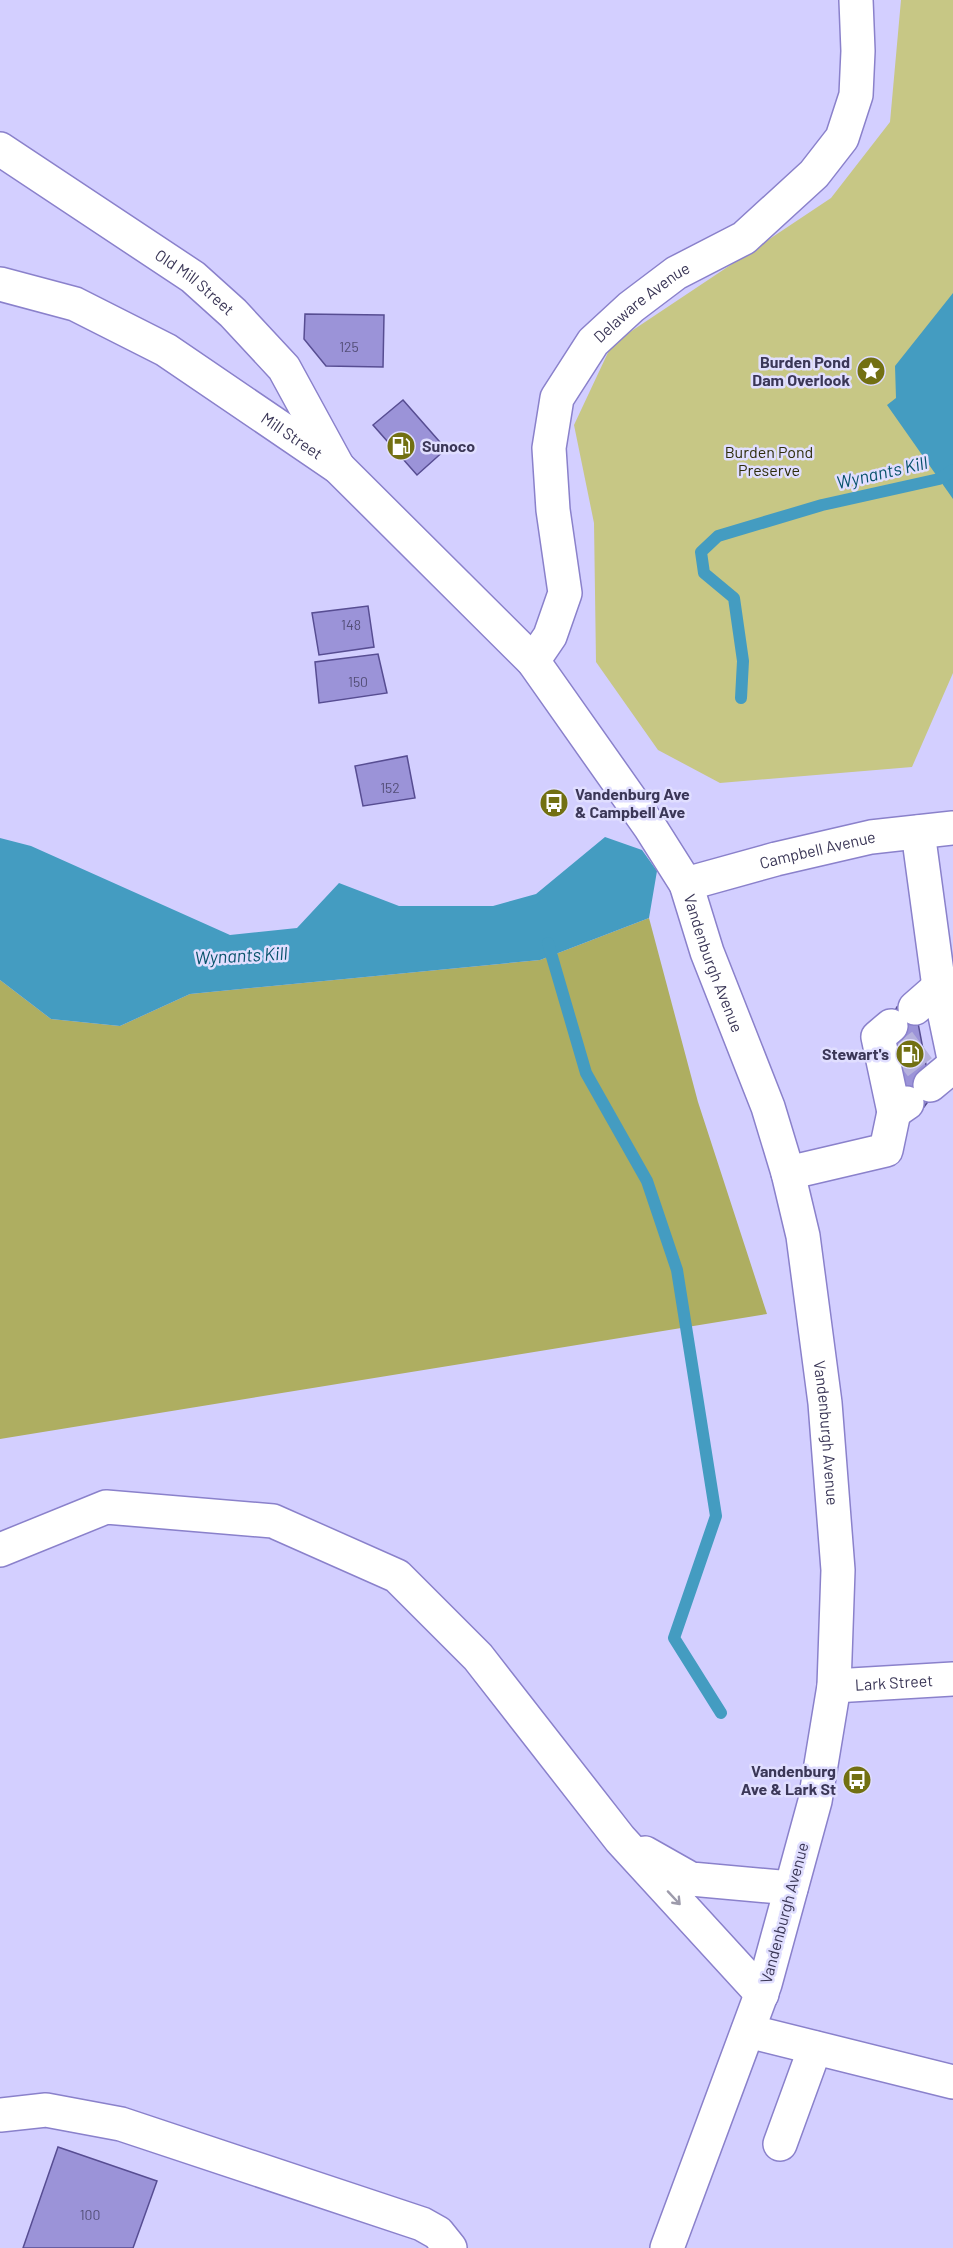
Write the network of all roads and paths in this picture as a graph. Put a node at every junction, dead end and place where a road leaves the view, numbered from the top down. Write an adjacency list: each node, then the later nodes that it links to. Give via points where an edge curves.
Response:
1 (856, 0): 5 (main road, Delaware Avenue, via 856,95 842,138 814,174 744,238 676,273 631,307 593,342 557,398 549,448 565,593 550,636)
2 (0, 149): 4 (main road, Old Mill Street, via 193,277 232,313 284,368)
3 (0, 284): 4 (main road, Mill Street, via 75,304 166,350)
4 (338, 467): 5 (main road, Mill Street)
5 (533, 661): 8 (main road, Vandenburgh Avenue)
6 (953, 828): 7 (main road, Campbell Avenue)
7 (918, 832): 8 (main road, Campbell Avenue, via 871,837); 9 (main road)
8 (686, 884): 13 (main road, Vandenburgh Avenue, via 707,952 768,1107)
9 (941, 908): 10 (main road)
10 (915, 1007): 11 (main road); 11 (main road, via 878,1037)
11 (921, 1052): 12 (main road)
12 (921, 1091): 13 (main road, via 886,1150)
13 (788, 1173): 16 (main road, Vandenburgh Avenue, via 803,1236 825,1403 838,1570)
14 (0, 1550): 17 (main road, via 106,1507 273,1521 397,1576 478,1657)
15 (953, 1679): 16 (main road, Lark Street)
16 (834, 1686): 18 (main road, Vandenburgh Avenue, via 815,1801)
17 (620, 1839): 18 (main road, via 691,1879); 19 (main road, one-way to 19)
18 (791, 1888): 19 (main road, Vandenburgh Avenue)
19 (762, 1994): 20 (main road, Vandenburgh Avenue)
20 (748, 2031): 21 (main road); 26 (main road, Vandenburgh Avenue)
21 (815, 2048): 22 (main road); 24 (main road)
22 (953, 2082)
23 (0, 2115): 25 (main road, via 46,2110 121,2124 422,2224 438,2233)
24 (780, 2144)
25 (450, 2248)
26 (667, 2248)

